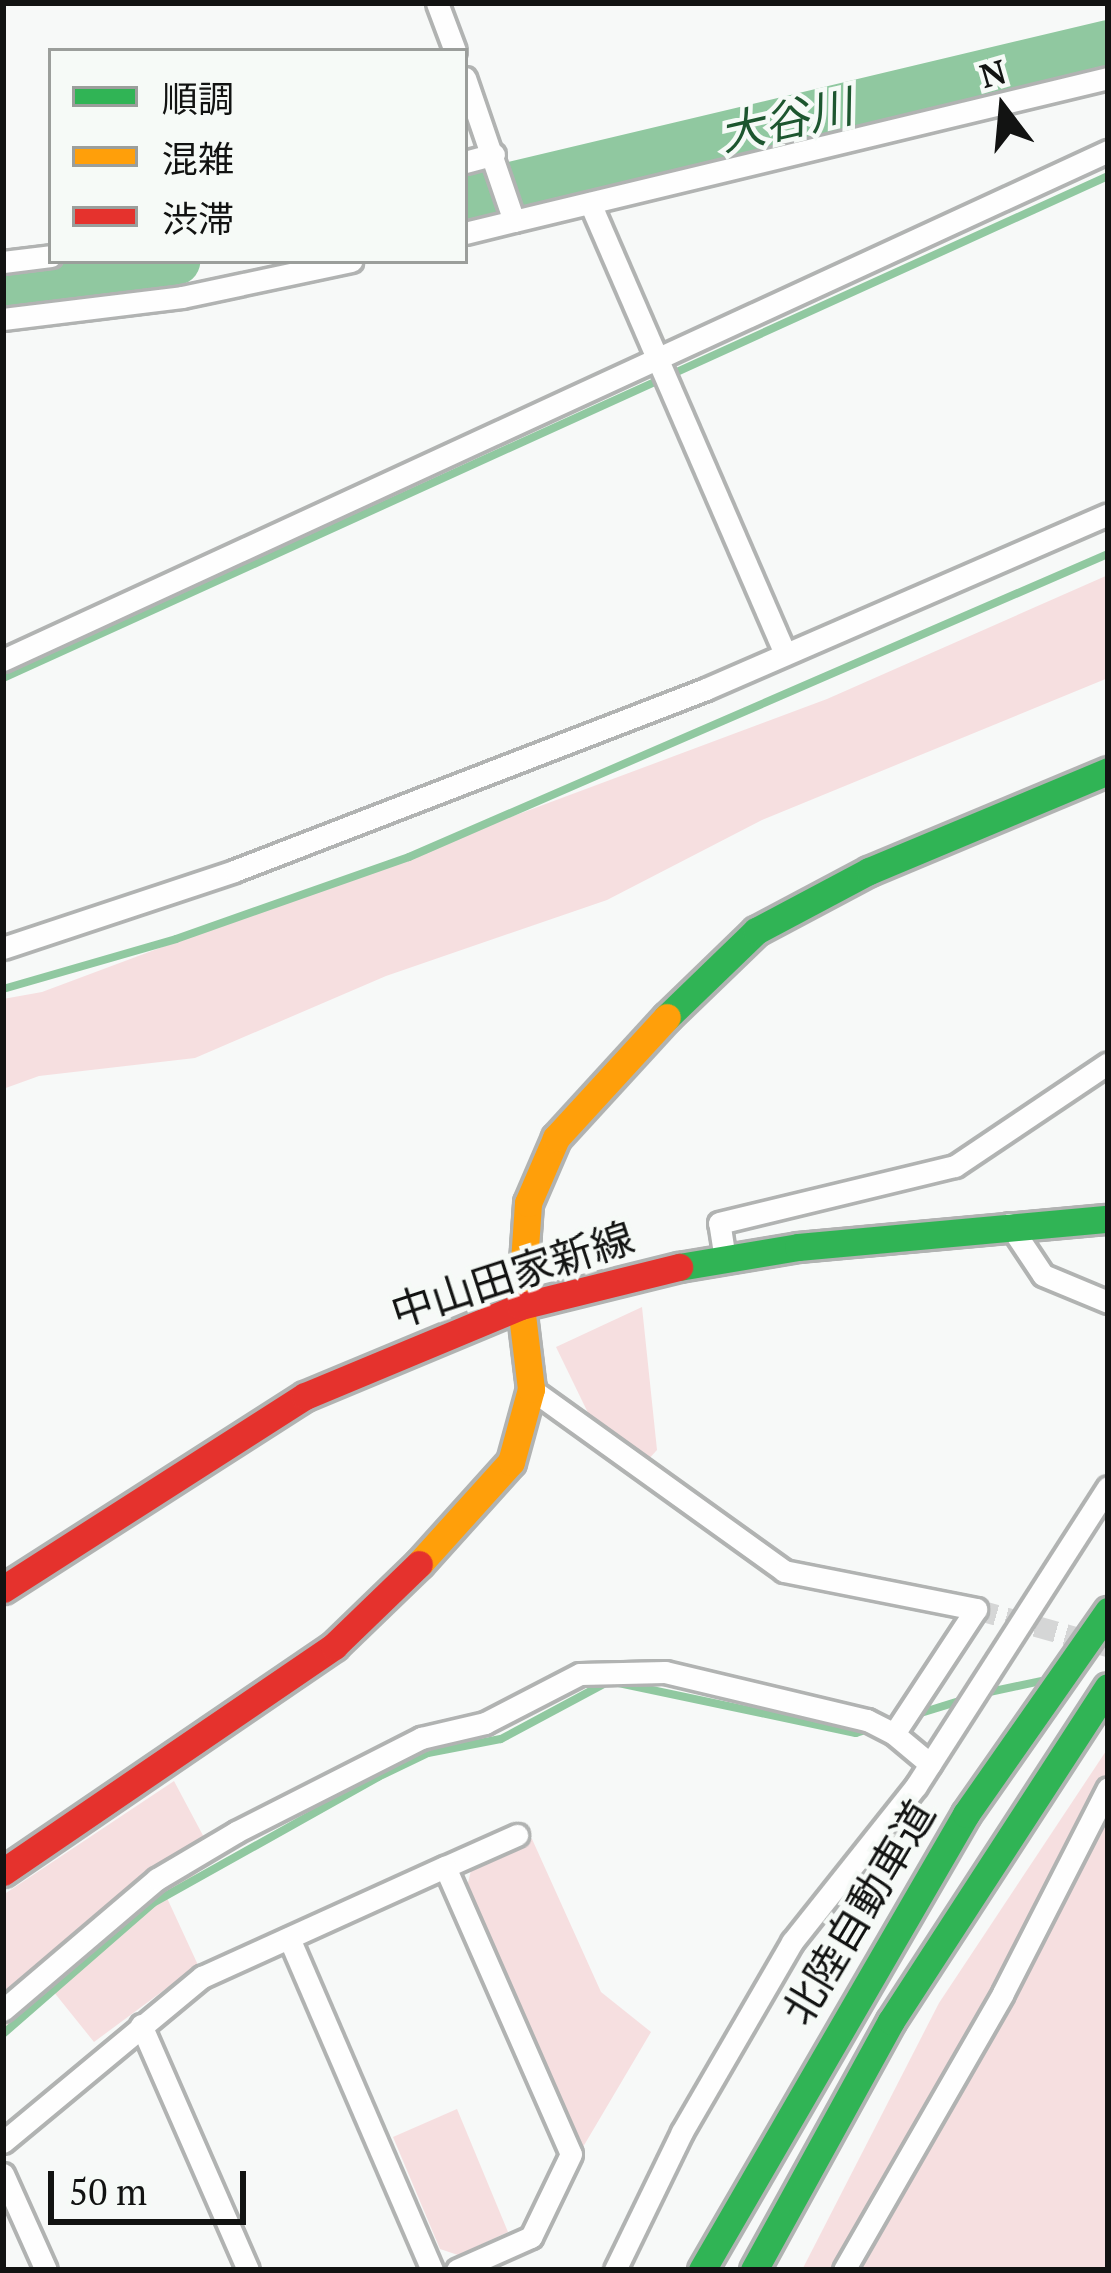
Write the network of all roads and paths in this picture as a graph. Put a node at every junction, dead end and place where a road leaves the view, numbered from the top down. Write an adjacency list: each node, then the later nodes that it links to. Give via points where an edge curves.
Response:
1 (437, 3): 2 (street)
2 (454, 48)
3 (1108, 78): 8 (street)
4 (468, 85): 6 (street)
5 (1108, 151): 15 (street)
6 (494, 154): 7 (street); 9 (street)
7 (468, 161)
8 (590, 202): 9 (street); 15 (street)
9 (514, 220): 10 (street)
10 (468, 232)
11 (48, 256): 12 (street)
12 (3, 262)
13 (336, 264): 14 (street, via 182,297)
14 (3, 320)
15 (662, 356): 17 (street); 18 (street)
16 (1108, 514): 17 (street)
17 (784, 651): 20 (street, via 706,689 234,871)
18 (3, 660)
19 (1108, 771): 26 (main road, via 869,871 756,931 605,1077 556,1138 528,1203)
20 (3, 948)
21 (1108, 1064): 24 (street, via 955,1166 719,1223)
22 (1108, 1219): 23 (main road, 中山田家新線)
23 (1010, 1223): 24 (main road, 中山田家新線); 25 (street, via 1042,1275)
24 (725, 1259): 26 (main road, 中山田家新線)
25 (1108, 1302)
26 (521, 1306): 27 (main road); 29 (main road, 中山田家新線, via 305,1396)
27 (531, 1389): 32 (street, via 784,1571 976,1609); 37 (main road, via 511,1462 454,1531 334,1646)
28 (1108, 1487): 33 (street)
29 (3, 1589)
30 (1108, 1611): 48 (main road, 北陸自動車道, via 966,1814)
31 (1108, 1687): 49 (main road, 北陸自動車道, via 891,2021)
32 (894, 1734): 33 (street); 39 (street, via 867,1720 665,1672 580,1674 485,1724 422,1738 236,1832 157,1880)
33 (930, 1764): 47 (street, via 792,1942 682,2132)
34 (1108, 1787): 50 (street, via 1003,1993)
35 (517, 1835): 36 (street)
36 (445, 1867): 38 (street); 46 (street, via 571,2153 531,2237)
37 (3, 1872)
38 (289, 1938): 40 (street, via 202,1977); 45 (street)
39 (3, 2010)
40 (141, 2025): 41 (street); 44 (street)
41 (3, 2142)
42 (3, 2174): 43 (street)
43 (46, 2270)
44 (248, 2270)
45 (432, 2270)
46 (457, 2270)
47 (615, 2270)
48 (702, 2270)
49 (754, 2270)
50 (844, 2270)

